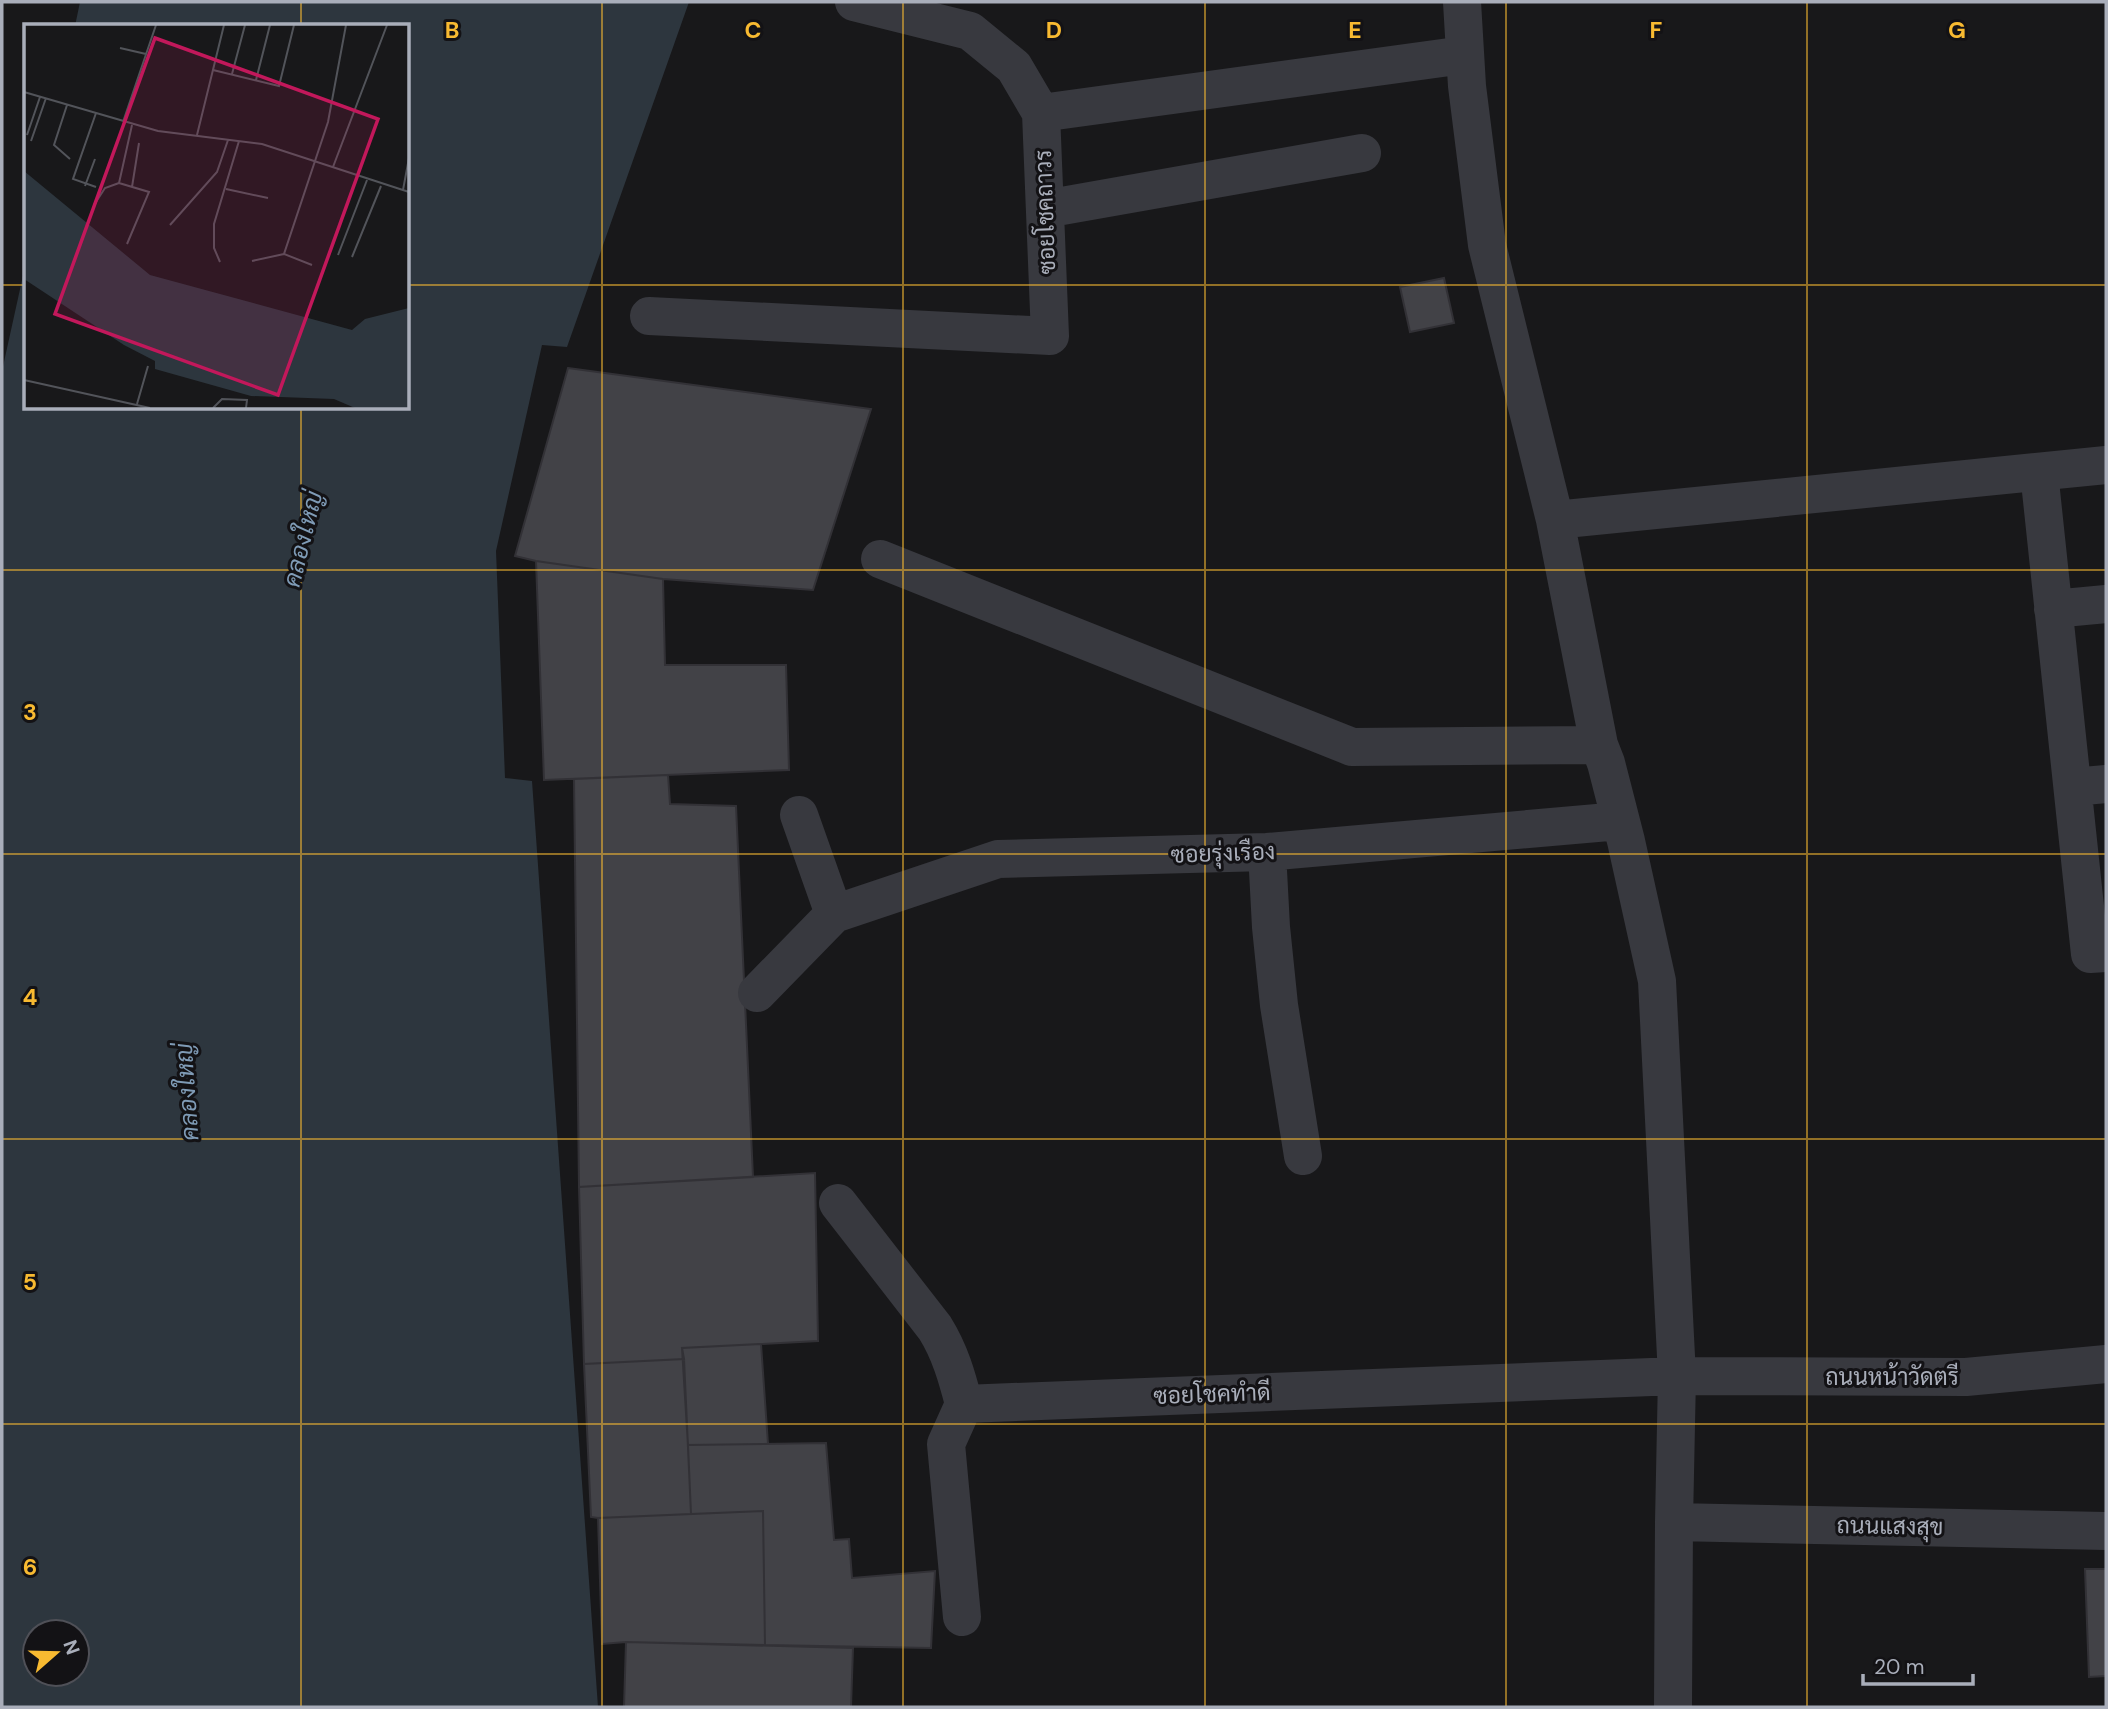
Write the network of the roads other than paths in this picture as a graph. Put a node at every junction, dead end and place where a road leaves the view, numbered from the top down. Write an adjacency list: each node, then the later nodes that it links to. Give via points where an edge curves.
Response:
1 (854, 2): 4 (street, via 970,31 1014,67)
2 (1462, 2): 3 (street)
3 (1465, 55): 4 (street); 10 (street, via 1487,245)
4 (1041, 113): 6 (street, ซอยโชคถาวร)
5 (1362, 153): 6 (street)
6 (1045, 209): 7 (street, ซอยโชคถาวร, via 1050,336)
7 (649, 316)
8 (2106, 465): 9 (street)
9 (2039, 472): 10 (street); 13 (street)
10 (1556, 520): 14 (street)
11 (880, 559): 14 (street, via 1353,747)
12 (2106, 604): 13 (street)
13 (2053, 609): 15 (street)
14 (1600, 745): 17 (street)
15 (2089, 785): 20 (street, via 2090,954)
16 (799, 815): 19 (street)
17 (1620, 821): 18 (street, ซอยรุ่งเรือง); 25 (street, via 1657,981)
18 (1267, 852): 19 (street, ซอยรุ่งเรือง, via 998,859); 22 (street, via 1279,1005)
19 (834, 914): 21 (street)
20 (2106, 953)
21 (757, 993)
22 (1303, 1156)
23 (838, 1203): 26 (street, via 940,1337)
24 (2106, 1364): 25 (street, ถนนหน้าวัดตรี, via 1966,1377)
25 (1677, 1376): 26 (street, ซอยโชคทำดี); 27 (street)
26 (964, 1404): 29 (street, via 946,1444)
27 (1674, 1522): 28 (street, ถนนแสงสุข); 30 (street)
28 (2106, 1531)
29 (962, 1617)
30 (1673, 1707)

